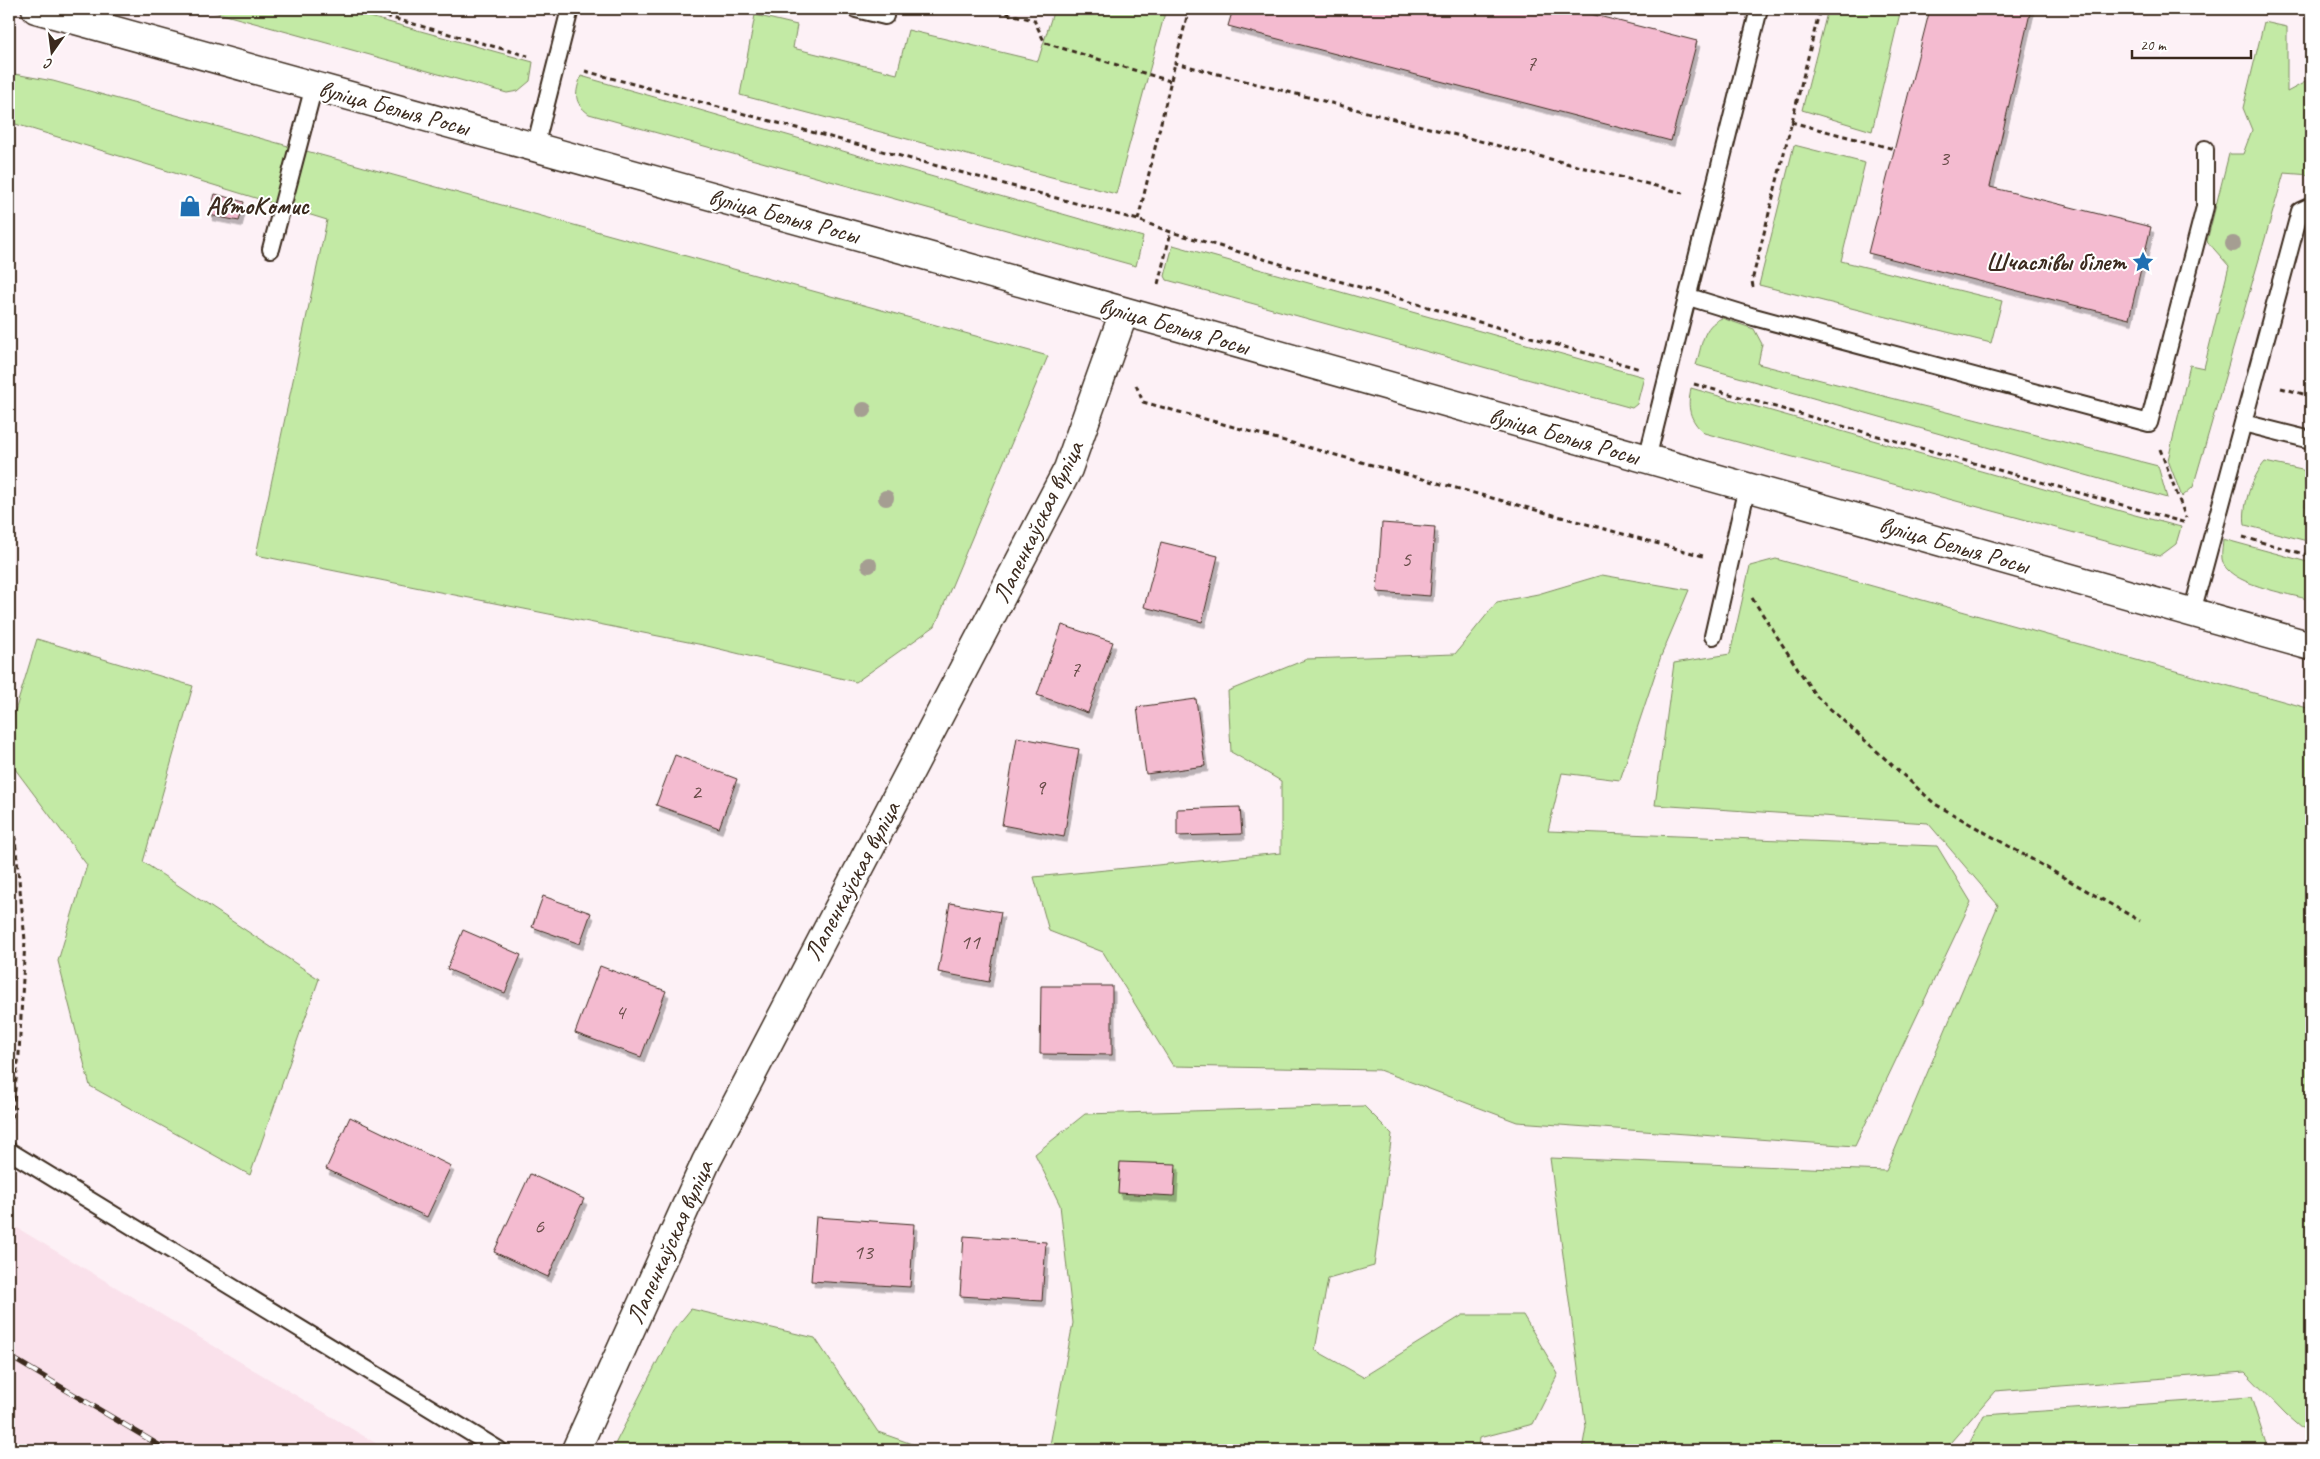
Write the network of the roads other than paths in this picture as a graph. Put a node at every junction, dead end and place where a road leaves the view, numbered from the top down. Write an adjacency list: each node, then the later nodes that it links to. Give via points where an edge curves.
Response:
1 (36, 9): 6 (main road, вуліца Белыя Росы)
2 (570, 9): 7 (lane)
3 (856, 9): 5 (lane)
4 (1759, 9): 11 (lane)
5 (885, 16)
6 (314, 86): 7 (main road, вуліца Белыя Росы); 10 (lane)
7 (534, 147): 12 (main road, вуліца Белыя Росы)
8 (2205, 149): 11 (lane, via 2205,207 2149,422)
9 (2311, 206): 13 (lane, via 2300,211)
10 (271, 249)
11 (1689, 297): 15 (lane)
12 (1124, 312): 15 (main road, вуліца Белыя Росы); 22 (main road, Лапенкаўская вуліца, via 1068,469 706,1162)
13 (2243, 423): 14 (lane); 17 (lane)
14 (2311, 440)
15 (1647, 459): 16 (main road, вуліца Белыя Росы)
16 (1747, 487): 17 (main road, вуліца Белыя Росы); 18 (lane)
17 (2192, 612): 19 (main road, вуліца Белыя Росы)
18 (1713, 636)
19 (2311, 646)
20 (9, 1150): 21 (lane)
21 (499, 1450)
22 (576, 1450)

